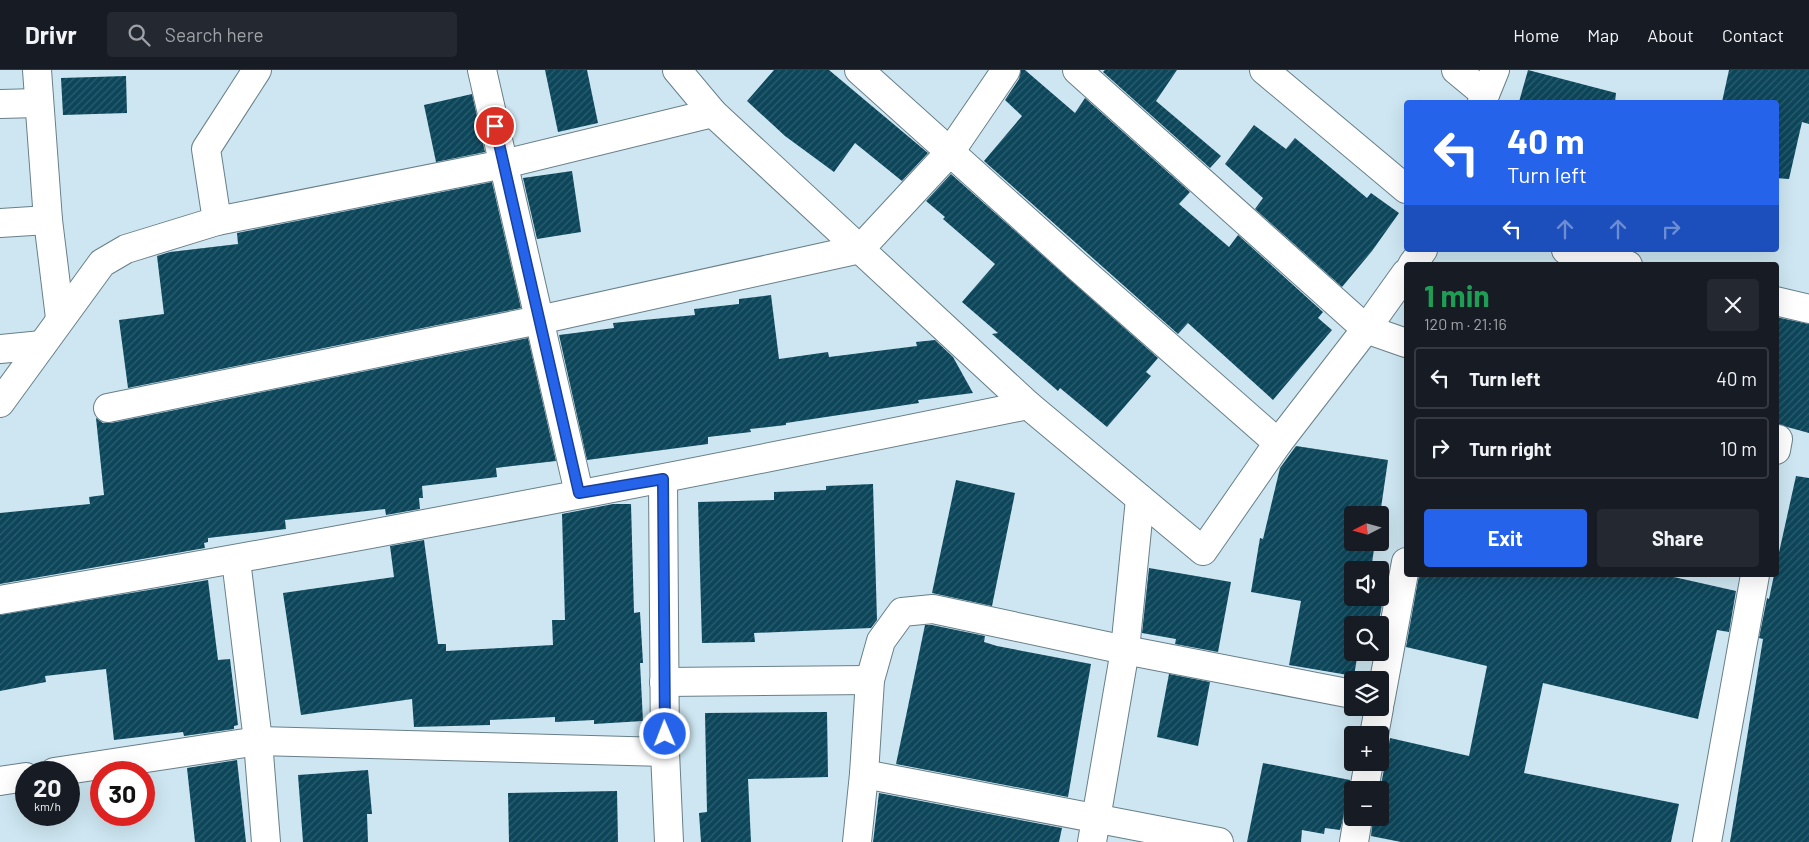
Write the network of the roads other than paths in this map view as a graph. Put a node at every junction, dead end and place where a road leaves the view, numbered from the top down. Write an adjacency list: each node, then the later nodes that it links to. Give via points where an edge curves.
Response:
1 (37, 70): 12 (street)
2 (257, 70): 18 (street, via 206,149)
3 (482, 70): 15 (street)
4 (677, 70): 13 (street)
5 (859, 70): 14 (street)
6 (1006, 70): 14 (street)
7 (1077, 70): 28 (street)
8 (1264, 70): 16 (street)
9 (1456, 70): 10 (street)
10 (1487, 89)
11 (0, 104): 12 (street)
12 (38, 104): 17 (street)
13 (713, 114): 15 (street); 20 (street)
14 (950, 152): 20 (street); 35 (street)
15 (504, 164): 18 (street); 27 (street)
16 (1404, 187)
17 (48, 220): 19 (street); 26 (street)
18 (217, 221): 26 (street, via 126,249 102,263)
19 (0, 222)
20 (860, 249): 27 (street); 33 (street)
21 (1574, 252): 22 (street)
22 (1616, 262)
23 (1404, 276): 28 (street)
24 (1779, 302): 25 (street)
25 (1809, 309)
26 (60, 318): 30 (street)
27 (540, 320): 34 (street); 37 (street)
28 (1366, 329): 29 (street); 35 (street)
29 (1404, 342)
30 (42, 345): 31 (street); 32 (street)
31 (0, 349)
32 (0, 403)
33 (1028, 405): 36 (street); 38 (street)
34 (108, 408)
35 (1278, 443): 38 (street, via 1203,551)
36 (663, 479): 37 (street); 46 (street)
37 (579, 493): 39 (street)
38 (1140, 498): 43 (street)
39 (236, 560): 42 (street); 48 (street)
40 (1404, 573): 44 (street)
41 (1755, 577): 61 (street)
42 (0, 600)
43 (1125, 650): 45 (street, via 933,609 902,612 881,641); 47 (street); 55 (street)
44 (1385, 671)
45 (870, 680): 46 (street); 51 (street)
46 (664, 682): 49 (street)
47 (1344, 692)
48 (258, 741): 49 (street); 50 (street); 56 (street)
49 (665, 752): 57 (street)
50 (80, 768)
51 (864, 774): 55 (street); 58 (street)
52 (15, 779): 53 (street)
53 (0, 781)
54 (1357, 826): 60 (street)
55 (1094, 831): 59 (street)
56 (266, 842)
57 (669, 842)
58 (857, 842)
59 (1219, 842)
60 (1354, 842)
61 (1707, 842)

